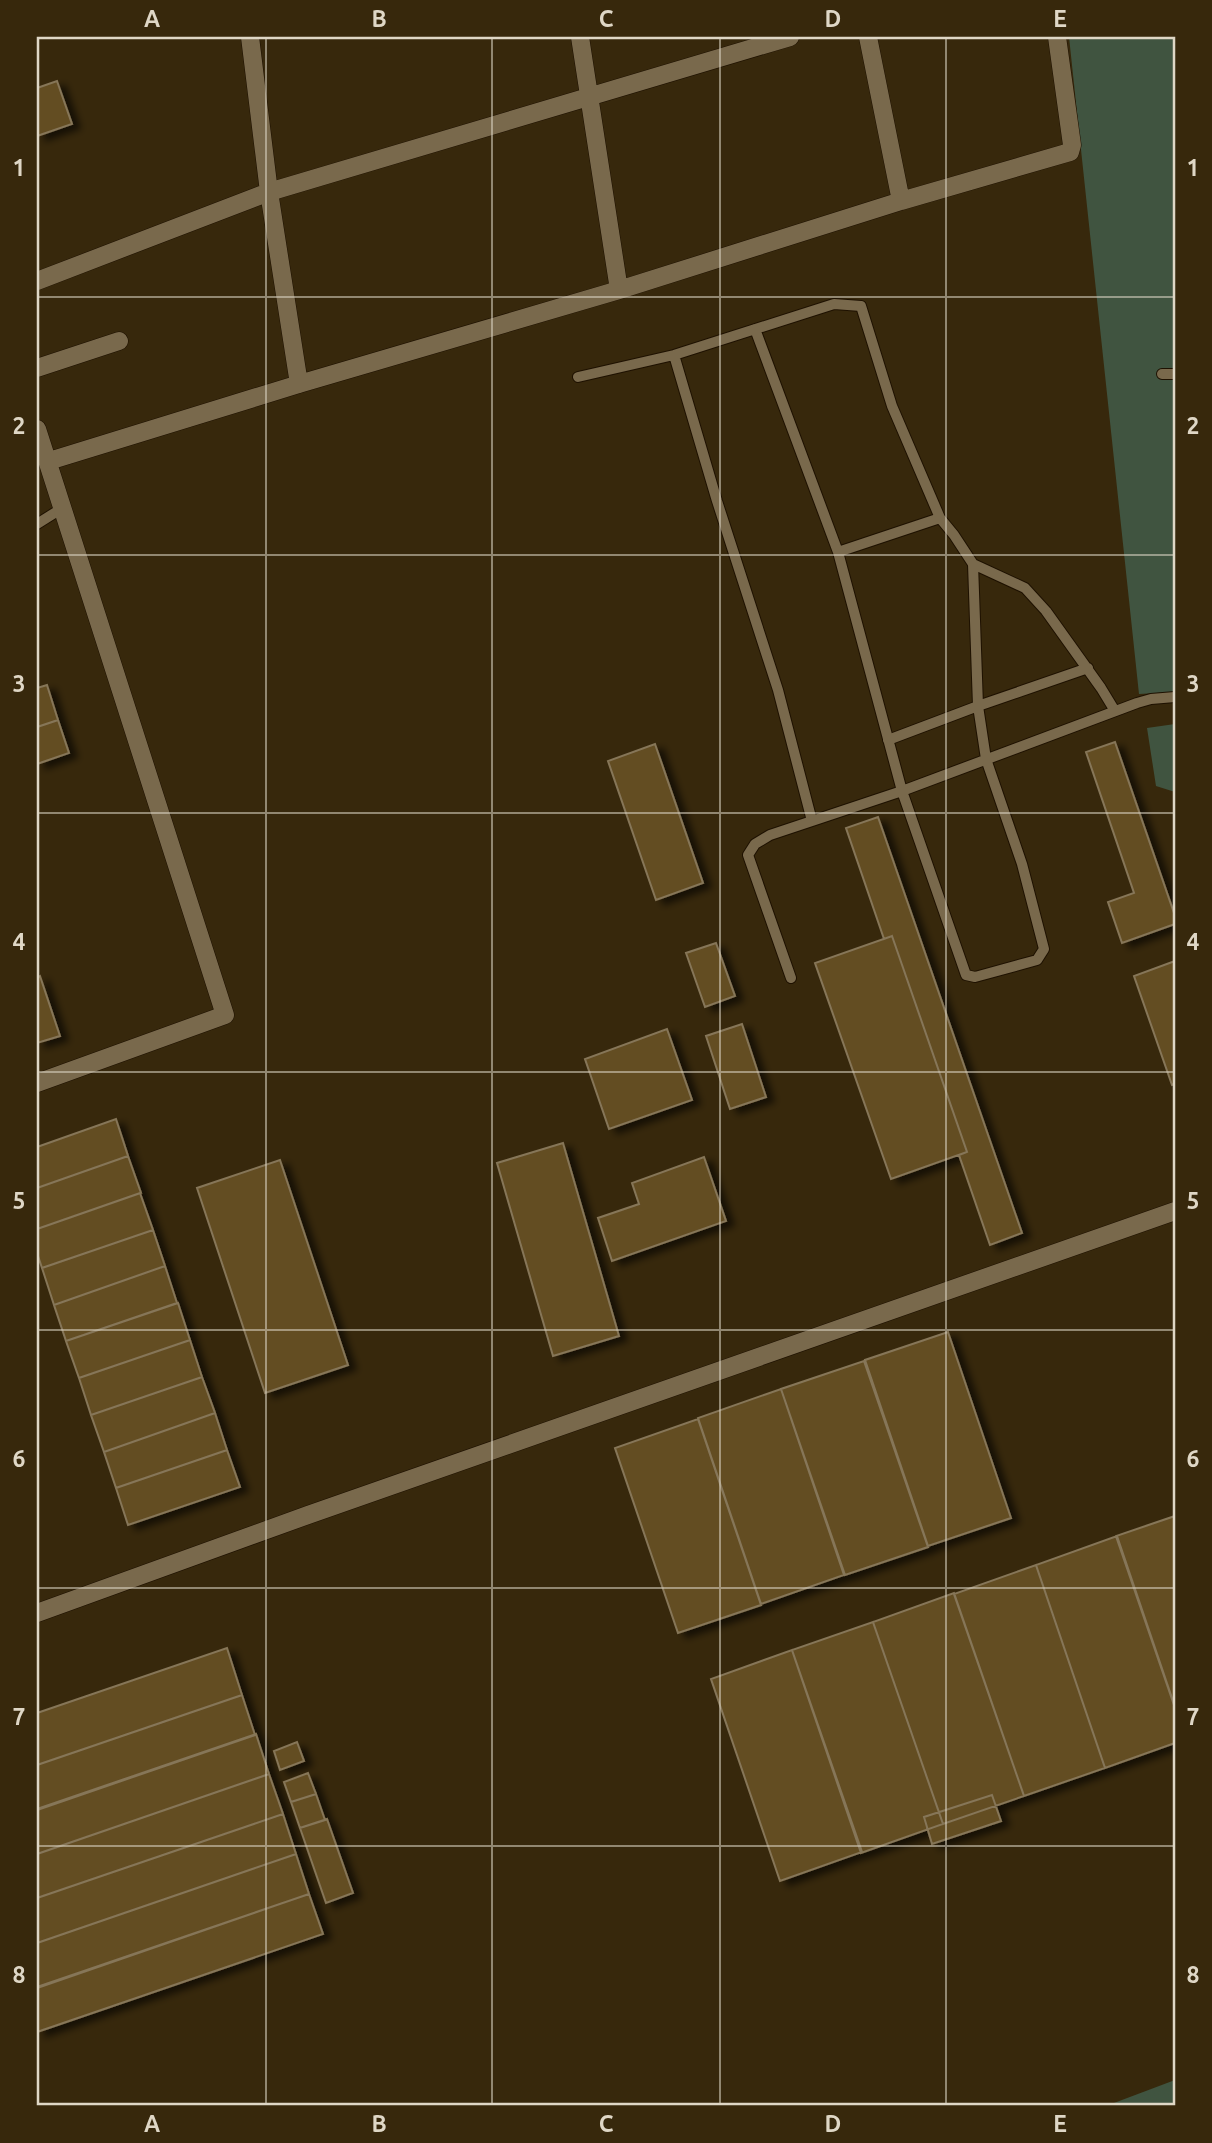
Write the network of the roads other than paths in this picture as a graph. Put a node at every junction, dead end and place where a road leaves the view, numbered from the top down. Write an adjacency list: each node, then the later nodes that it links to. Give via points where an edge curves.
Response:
1 (250, 37): 7 (street)
2 (580, 37): 6 (street)
3 (790, 37): 6 (street)
4 (868, 37): 8 (street)
5 (1057, 37): 8 (street, via 1070,152)
6 (589, 98): 7 (street); 10 (street)
7 (269, 192): 9 (street); 18 (street)
8 (901, 201): 10 (street)
9 (37, 281)
10 (619, 290): 18 (street)
11 (755, 329): 13 (lane); 22 (lane, via 834,304 861,306 892,406); 24 (lane)
12 (119, 341): 14 (street)
13 (674, 355): 17 (lane); 33 (lane, via 778,691)
14 (37, 368)
15 (1162, 374): 16 (lane)
16 (1175, 374)
17 (578, 376)
18 (299, 384): 20 (street)
19 (37, 429): 20 (street)
20 (49, 461): 21 (street)
21 (64, 508): 23 (lane); 35 (street, via 225,1015)
22 (940, 518): 24 (lane); 25 (lane)
23 (37, 524)
24 (838, 552): 30 (lane)
25 (973, 564): 26 (lane, via 1025,588); 28 (lane)
26 (1088, 668): 28 (lane); 29 (lane)
27 (1175, 697): 29 (lane, via 1151,699)
28 (978, 706): 30 (lane); 31 (lane)
29 (1115, 711): 31 (lane)
30 (888, 740): 32 (lane)
31 (986, 759): 32 (lane); 32 (lane, via 1022,864 1044,949 1037,960 975,977 966,975)
32 (902, 791): 33 (lane)
33 (812, 821): 34 (lane, via 770,835 748,855)
34 (791, 978)
35 (37, 1083)
36 (1175, 1211): 37 (street)
37 (37, 1613)

